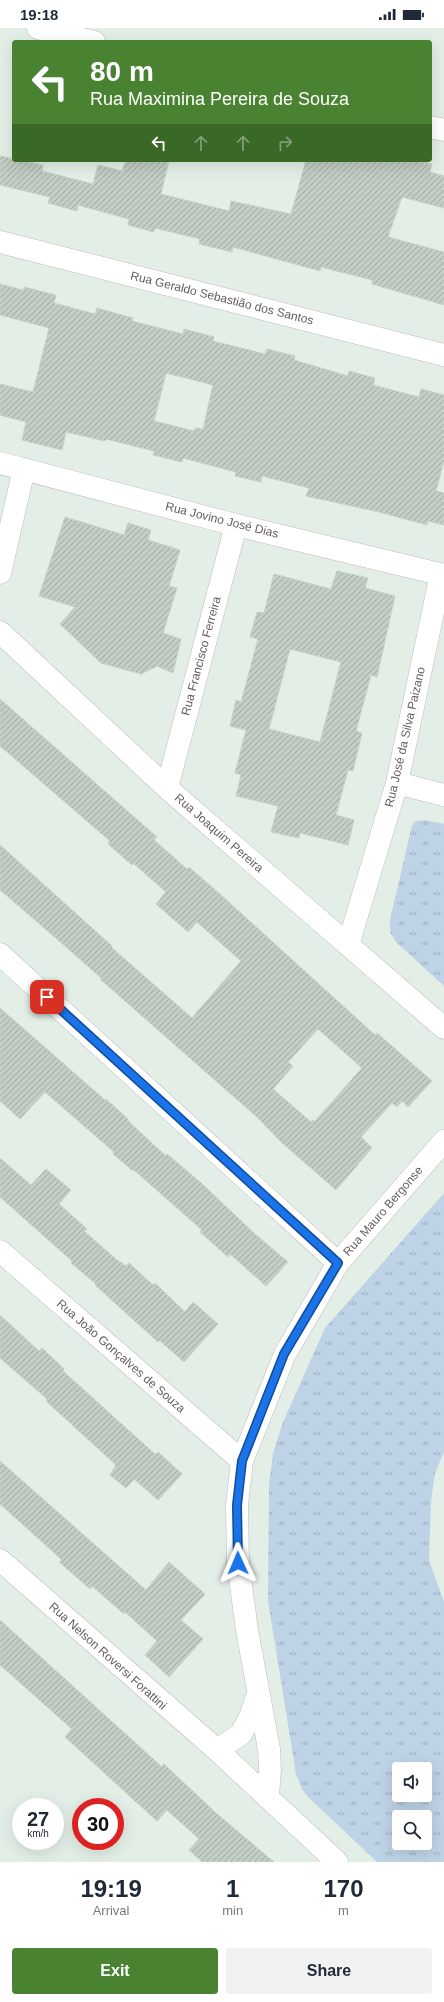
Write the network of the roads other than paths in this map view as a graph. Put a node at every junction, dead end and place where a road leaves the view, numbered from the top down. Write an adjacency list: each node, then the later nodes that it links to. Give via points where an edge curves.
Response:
1 (38, 28): 2 (street)
2 (86, 40)
3 (432, 127): 4 (street)
4 (444, 130)
5 (0, 242): 6 (street, Rua Geraldo Sebastião dos Santos)
6 (444, 355)
7 (0, 463): 8 (street, Rua Jovino José Dias)
8 (24, 469): 9 (street, Rua Jovino José Dias); 10 (street)
9 (236, 525): 11 (street, Rua Jovino José Dias); 14 (street, Rua Francisco Ferreira)
10 (0, 573)
11 (443, 574): 13 (street, Rua José da Silva Paizano)
12 (0, 632): 14 (street, Rua Joaquim Pereira)
13 (397, 783): 15 (street); 16 (street, Rua José da Silva Paizano)
14 (167, 788): 16 (street, Rua Joaquim Pereira)
15 (444, 795)
16 (348, 945): 18 (street, Rua Joaquim Pereira)
17 (0, 954): 21 (street)
18 (444, 1028)
19 (444, 1141): 21 (street, Rua Mauro Bergonse)
20 (0, 1251): 22 (street, Rua João Gonçalves de Souza)
21 (338, 1263): 22 (street, Rua Mauro Bergonse, via 284,1354)
22 (242, 1461): 24 (street, Rua Mauro Bergonse, via 237,1505 238,1563)
23 (0, 1560): 25 (street, Rua Nelson Roversi Forattini)
24 (258, 1694): 25 (street, Rua Mauro Bergonse, via 241,1734); 26 (street, Rua Mauro Bergonse, via 269,1748)
25 (217, 1750): 26 (street, Rua Nelson Roversi Forattini)
26 (268, 1796): 27 (street, Rua Nelson Roversi Forattini)
27 (338, 1862)

